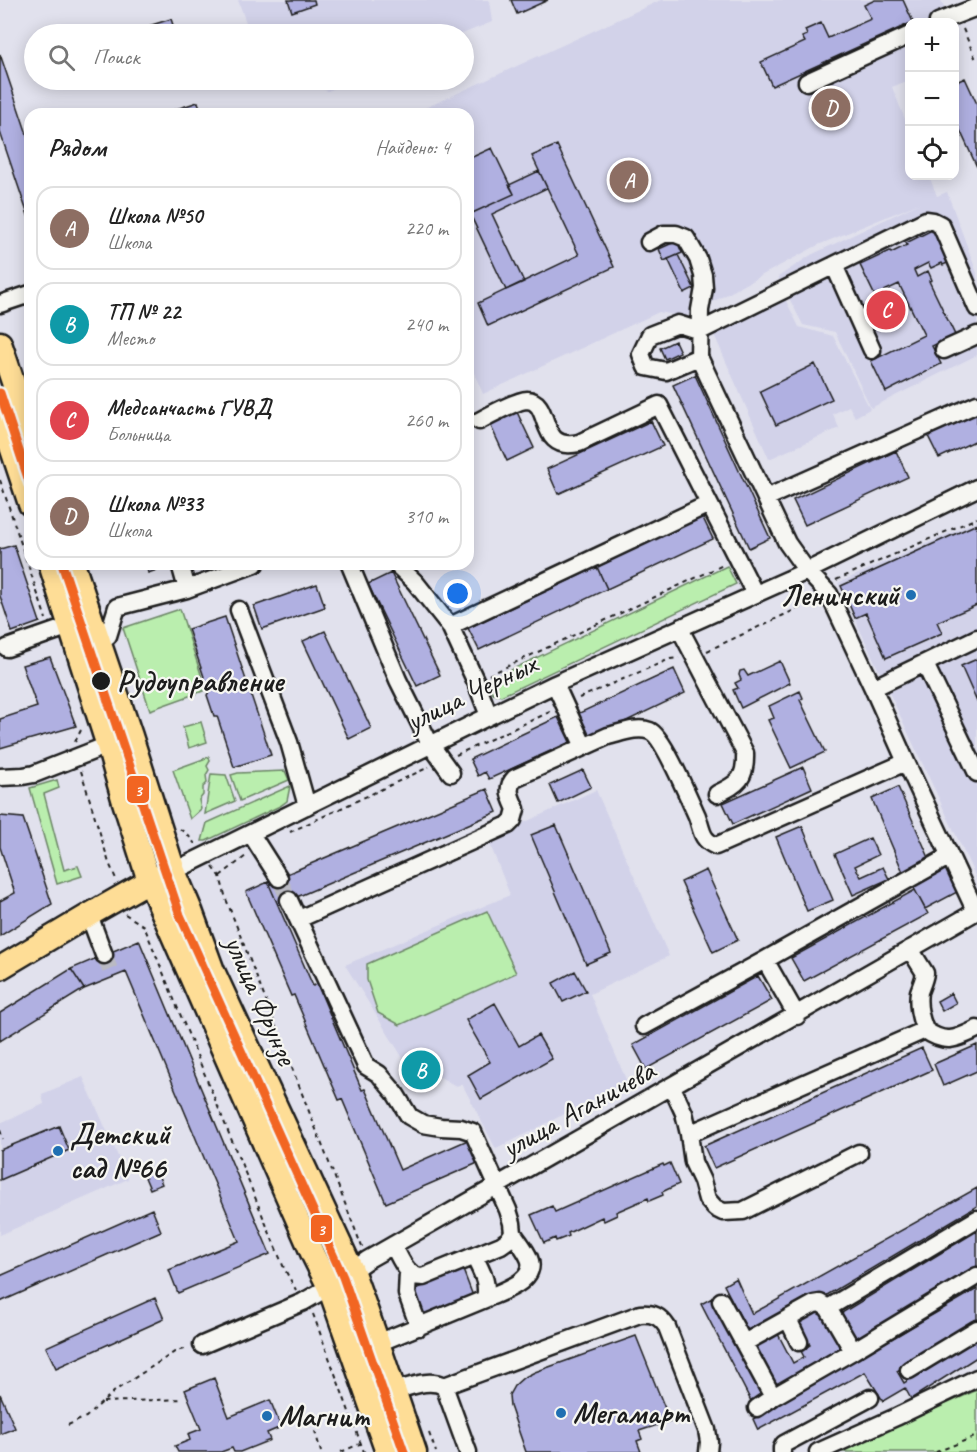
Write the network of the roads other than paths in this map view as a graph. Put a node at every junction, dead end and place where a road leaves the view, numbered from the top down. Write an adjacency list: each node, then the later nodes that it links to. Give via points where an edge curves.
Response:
1 (977, 7): 2 (street)
2 (948, 18)
3 (905, 37): 4 (street)
4 (807, 82)
5 (649, 242): 10 (street, via 664,234 676,234 686,238 692,248 703,275)
6 (834, 265): 9 (street, via 919,223 933,221 940,225); 10 (street); 13 (street)
7 (24, 296): 8 (street)
8 (0, 304)
9 (977, 308)
10 (700, 331): 15 (street); 15 (street, via 678,324 650,335 641,354 646,368 666,371)
11 (977, 335): 14 (street)
12 (0, 343): 17 (main road)
13 (872, 350)
14 (944, 350)
15 (699, 357): 22 (street)
16 (977, 404): 22 (street)
17 (7, 408): 19 (main road); 20 (main road)
18 (479, 421): 23 (street, via 522,401 531,401 538,405 552,438 570,445 659,405)
19 (24, 426)
20 (24, 479)
21 (977, 488): 30 (street, улица Черных)
22 (765, 498): 30 (street, via 787,543)
23 (710, 504): 32 (street); 34 (street)
24 (51, 570): 36 (main road, улица Фрунзе)
25 (75, 570): 38 (main road, улица Фрунзе)
26 (181, 570): 31 (street)
27 (238, 570): 31 (street)
28 (352, 570): 45 (street, via 398,680)
29 (402, 570): 34 (street)
30 (807, 571): 32 (street, улица Черных); 42 (street, via 829,594)
31 (186, 589): 38 (street, via 117,607 108,636)
32 (755, 594): 35 (street, улица Черных)
33 (239, 610): 53 (street, via 289,742)
34 (450, 626): 43 (street)
35 (680, 629): 41 (street, улица Черных); 52 (street, via 745,753 739,781)
36 (60, 630): 39 (street); 46 (main road, улица Фрунзе)
37 (977, 638): 40 (street)
38 (98, 640): 44 (main road, улица Фрунзе)
39 (7, 648)
40 (925, 664): 42 (street); 50 (street)
41 (555, 684): 43 (street, улица Черных); 47 (street)
42 (873, 688): 48 (street)
43 (489, 716): 45 (street, улица Черных)
44 (131, 736): 46 (street); 56 (main road, улица Фрунзе)
45 (430, 744): 49 (street); 53 (street, улица Черных)
46 (108, 746): 51 (street, via 34,774); 58 (main road, улица Фрунзе)
47 (584, 747): 48 (street, via 624,732 653,732 682,784 703,836 716,846); 62 (street, via 512,781 509,793 516,809 508,825)
48 (906, 762): 55 (street)
49 (446, 767)
50 (977, 773)
51 (0, 777)
52 (717, 794)
53 (307, 806): 54 (street, улица Черных)
54 (255, 840): 56 (street, улица Черных); 57 (street)
55 (950, 856): 60 (street); 65 (street)
56 (174, 871): 58 (main road, улица Черных); 79 (main road, улица Фрунзе, via 213,971)
57 (279, 878)
58 (149, 880): 61 (main road, улица Черных); 82 (main road, улица Фрунзе)
59 (289, 900): 62 (street)
60 (976, 912): 63 (street, улица Аганичева)
61 (89, 915): 64 (street); 66 (main road, улица Черных)
62 (299, 919): 74 (street, via 366,1066 379,1074 409,1116 423,1124 473,1132)
63 (910, 949): 67 (street, улица Аганичева); 70 (street, via 925,973 918,1004)
64 (104, 955)
65 (765, 960): 67 (street); 68 (street)
66 (0, 968)
67 (796, 1016): 71 (street, улица Аганичева)
68 (644, 1026)
69 (977, 1029): 70 (street, via 952,1040 942,1040)
70 (925, 1030): 72 (street)
71 (672, 1087): 72 (street); 74 (street, улица Аганичева)
72 (689, 1134): 73 (street, via 693,1162 707,1199 723,1212 742,1211)
73 (860, 1153)
74 (497, 1186): 76 (street); 77 (street, улица Аганичева)
75 (977, 1219): 85 (street)
76 (513, 1233): 78 (street, via 501,1245); 83 (street, via 530,1259 528,1275 522,1282)
77 (393, 1245): 79 (street, улица Аганичева); 80 (street)
78 (474, 1256): 80 (street, via 423,1277); 83 (street, via 485,1279)
79 (359, 1265): 82 (street, улица Аганичева); 90 (main road, улица Фрунзе)
80 (408, 1272): 87 (street, via 407,1294)
81 (977, 1276): 93 (street)
82 (329, 1287): 92 (street, улица Аганичева); 101 (main road, улица Фрунзе)
83 (485, 1299): 87 (street)
84 (721, 1301): 91 (street)
85 (828, 1308): 86 (street, via 817,1303); 93 (street)
86 (788, 1319): 89 (street); 91 (street)
87 (419, 1327): 90 (street)
88 (977, 1329): 94 (street)
89 (799, 1342)
90 (378, 1343): 97 (main road, улица Фрунзе)
91 (744, 1343): 98 (street)
92 (202, 1345)
93 (853, 1351): 98 (street)
94 (909, 1370)
95 (977, 1378): 106 (street)
96 (444, 1386): 97 (street, via 429,1382); 103 (street); 104 (street, via 649,1313 667,1327 707,1430)
97 (393, 1391): 102 (main road, улица Фрунзе)
98 (773, 1397): 100 (street)
99 (870, 1398): 105 (street, via 784,1444)
100 (757, 1408)
101 (387, 1452)
102 (415, 1452)
103 (468, 1452)
104 (708, 1452)
105 (782, 1452)
106 (818, 1452)

